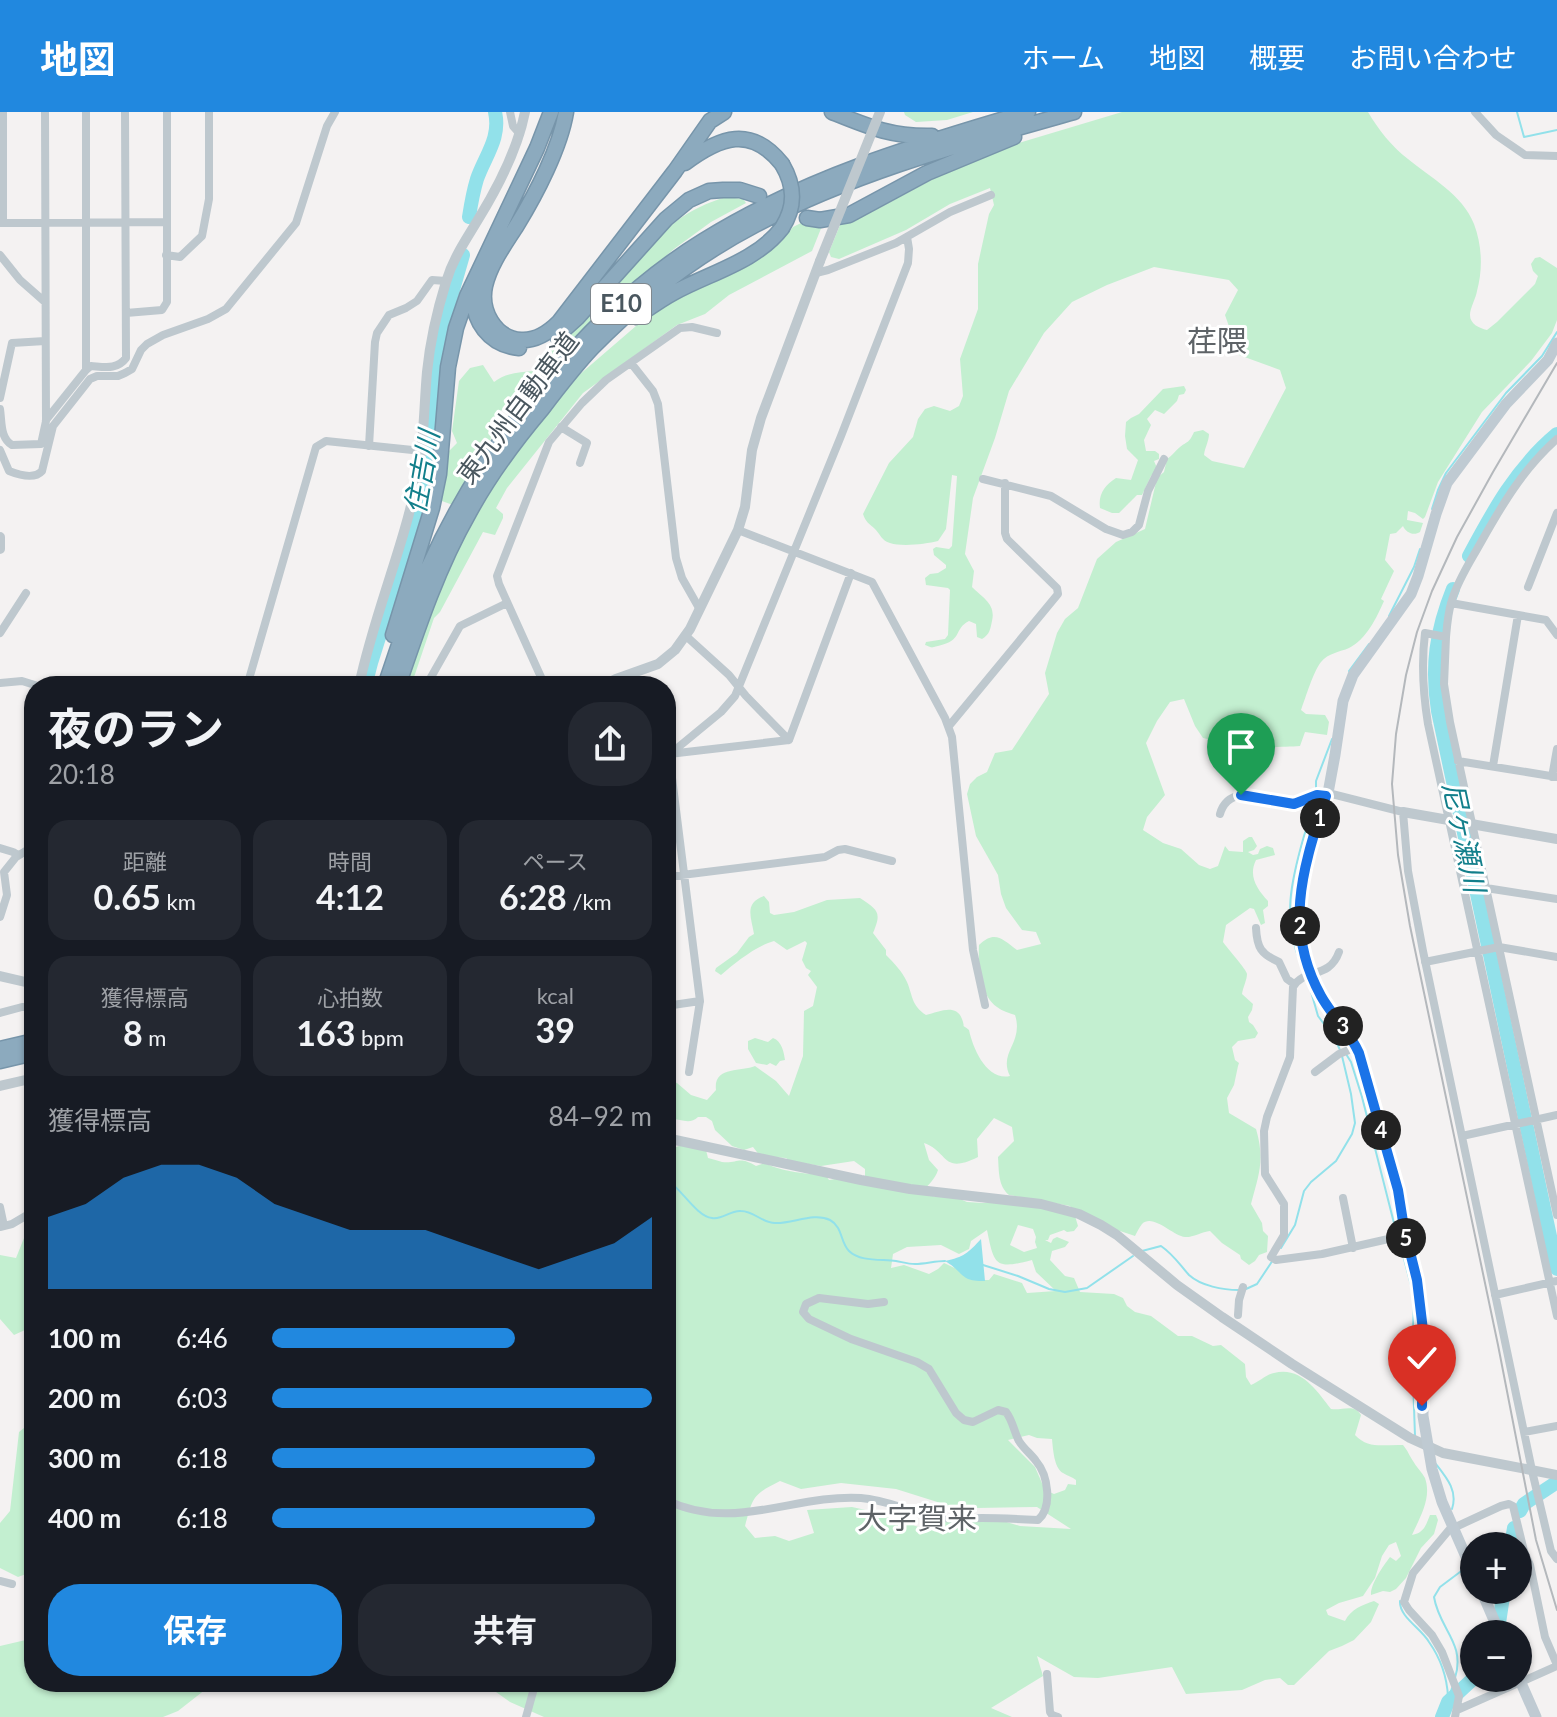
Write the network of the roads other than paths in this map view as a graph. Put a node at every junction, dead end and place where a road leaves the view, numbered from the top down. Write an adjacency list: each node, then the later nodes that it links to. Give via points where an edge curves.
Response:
1 (3, 112): 27 (street)
2 (45, 112): 30 (street)
3 (86, 112): 28 (street)
4 (125, 112): 29 (street)
5 (167, 112): 26 (street)
6 (209, 112): 34 (street, via 209,199 202,236 180,257)
7 (335, 112): 51 (street, via 296,223 226,309 147,344 125,373 90,379 53,426 39,474 9,471)
8 (510, 112): 19 (street)
9 (525, 112): 19 (street)
10 (551, 112): 32 (highway)
11 (566, 112): 22 (highway, via 555,151 486,280 486,312 507,336 535,338 559,322)
12 (724, 112): 22 (highway, via 710,121)
13 (832, 112): 20 (highway, via 904,136)
14 (880, 112): 35 (street, bridge)
15 (1028, 112): 20 (highway, 東九州自動車道 / E10)
16 (1074, 112): 42 (highway, 東九州自動車道 / E10, via 899,164 756,224 667,280)
17 (1082, 112): 25 (highway, via 927,173 849,215)
18 (1475, 112): 21 (street, via 1525,155)
19 (520, 134): 36 (street)
20 (950, 135): 76 (highway, 東九州自動車道 / E10, via 878,157 744,218 662,269 601,324 553,375 487,461 428,567)
21 (1557, 156)
22 (675, 171): 42 (highway, bridge, via 716,143 730,139 764,145 791,180 790,212 771,241 673,293)
23 (991, 195): 31 (street)
24 (759, 196): 32 (highway, via 723,190 689,200 569,326 536,348 501,344 479,324 474,295)
25 (807, 218)
26 (166, 222): 29 (street); 34 (street)
27 (2, 223): 30 (street)
28 (86, 223): 29 (street); 30 (street); 44 (street)
29 (126, 223): 38 (street)
30 (45, 224): 37 (street)
31 (907, 237): 35 (street); 61 (street, via 908,263)
32 (490, 245): 75 (highway, via 456,328 432,508)
33 (0, 255): 37 (street)
34 (166, 255): 38 (street, via 167,302 162,310)
35 (816, 273): 58 (street, via 758,426)
36 (446, 281): 50 (street, via 432,280 417,301 389,315 377,333); 52 (street, via 429,354)
37 (45, 302): 40 (street)
38 (126, 313): 44 (street, via 126,358 114,367)
39 (717, 333): 43 (street, via 680,328)
40 (45, 341): 45 (street, via 12,343); 47 (street)
41 (1557, 343): 92 (main road, via 1447,483 1411,594 1348,685)
42 (590, 350): 77 (highway, 東九州自動車道 / E10, via 521,434 469,513)
43 (631, 363): 48 (street, via 589,395); 67 (street, via 658,404 676,558)
44 (86, 370): 47 (street)
45 (0, 398)
46 (0, 409): 47 (street, via 4,438 12,445 41,444)
47 (46, 421)
48 (561, 427): 54 (street, via 587,443); 65 (street, via 549,442 497,576)
49 (1557, 439): 66 (street, via 1511,490)
50 (369, 446): 52 (street); 73 (street, via 326,441 316,447)
51 (0, 450)
52 (422, 451): 74 (street)
53 (1164, 459): 56 (street, via 1139,525 1123,535 1051,496)
54 (580, 463)
55 (983, 479): 56 (street)
56 (1005, 483): 84 (street, via 1007,539 1058,594)
57 (1557, 513): 63 (street)
58 (738, 530): 61 (street); 67 (street)
59 (0, 537): 60 (street)
60 (0, 549)
61 (794, 551): 62 (street); 83 (street)
62 (851, 573): 84 (street, via 874,584); 85 (street)
63 (1528, 587)
64 (26, 593): 69 (street)
65 (507, 603): 78 (street, via 457,629); 79 (street)
66 (1451, 603): 68 (street); 72 (street)
67 (699, 608): 71 (street)
68 (1518, 615): 70 (street, via 1546,620); 90 (street)
69 (0, 633)
70 (1557, 635)
71 (686, 636): 80 (street, via 658,664); 83 (street)
72 (1443, 637): 89 (street, via 1444,684); 96 (street, via 1425,633 1422,658 1425,705)
73 (250, 676)
74 (361, 676)
75 (384, 676)
76 (386, 676)
77 (401, 676)
78 (431, 676)
79 (540, 676)
80 (624, 676)
81 (24, 682): 82 (street)
82 (0, 683)
83 (739, 687): 85 (street); 86 (street, via 729,705)
84 (949, 726): 120 (street, via 973,950)
85 (789, 740): 88 (street)
86 (676, 749)
87 (1557, 749): 91 (street)
88 (676, 755)
89 (1458, 761): 90 (street); 97 (street)
90 (1493, 766): 91 (street)
91 (1555, 777)
92 (1327, 795): 94 (street); 95 (street, via 1294,804 1241,795 1226,802); 115 (main road, via 1300,895)
93 (676, 812): 103 (street)
94 (1403, 812): 96 (street); 113 (street)
95 (1220, 814)
96 (1453, 820): 97 (street); 110 (street)
97 (1470, 824): 98 (street); 105 (street)
98 (1557, 839)
99 (0, 848): 101 (street)
100 (24, 852): 101 (street)
101 (18, 855): 107 (street, via 4,874 7,895)
102 (892, 861): 103 (street, via 841,849 825,857)
103 (685, 875): 104 (street); 118 (street)
104 (676, 876)
105 (1486, 888): 106 (street); 109 (street)
106 (1557, 899)
107 (0, 917)
108 (1256, 928): 117 (street, via 1263,953 1281,963)
109 (1498, 947): 110 (street); 112 (street); 133 (street)
110 (1479, 951): 113 (street); 134 (street)
111 (1339, 952): 115 (street, via 1332,966)
112 (1557, 957)
113 (1425, 962): 135 (street)
114 (0, 976): 116 (street)
115 (1307, 976): 117 (street); 125 (main road)
116 (24, 982)
117 (1294, 984): 143 (street, via 1290,1057 1264,1131 1265,1174 1284,1204 1284,1235 1274,1259)
118 (700, 1001): 119 (street); 128 (street)
119 (676, 1005)
120 (985, 1005)
121 (24, 1007): 122 (street)
122 (0, 1013)
123 (24, 1043): 124 (highway)
124 (0, 1049)
125 (1352, 1049): 129 (street); 142 (main road, via 1398,1190)
126 (24, 1055): 127 (highway)
127 (0, 1061)
128 (689, 1072)
129 (1315, 1072)
130 (24, 1080): 131 (street)
131 (0, 1086)
132 (1557, 1115): 133 (street)
133 (1537, 1119): 134 (street); 139 (street)
134 (1516, 1124): 135 (street); 144 (street)
135 (1462, 1136): 146 (street)
136 (676, 1140): 152 (street, via 888,1185 1041,1204 1079,1214 1117,1235 1194,1298 1292,1364)
137 (1343, 1198): 143 (street)
138 (0, 1207): 141 (street)
139 (1557, 1215)
140 (24, 1217): 141 (street)
141 (2, 1226)
142 (1406, 1235): 143 (street); 152 (main road, via 1422,1317)
143 (1353, 1248)
144 (1552, 1282): 146 (street); 149 (street)
145 (1243, 1287): 148 (street)
146 (1495, 1295): 151 (street)
147 (884, 1302): 155 (street, via 819,1298 806,1304 803,1312 851,1339 929,1369 964,1420 1006,1412 1018,1439 1042,1469 1046,1510 1041,1518 937,1517 858,1498 727,1515)
148 (1238, 1315)
149 (1557, 1316)
150 (1557, 1426): 151 (street)
151 (1524, 1432): 153 (street)
152 (1428, 1448): 153 (street); 156 (main road)
153 (1532, 1471): 154 (street); 158 (street)
154 (1553, 1474)
155 (676, 1503)
156 (1453, 1527): 157 (main road); 161 (street, via 1513,1506); 167 (street, via 1413,1573 1404,1599 1434,1638 1452,1676 1459,1696)
157 (1460, 1543)
158 (1557, 1559)
159 (0, 1581): 160 (street)
160 (12, 1584)
161 (1557, 1666): 163 (street)
162 (1047, 1674): 169 (street, via 1050,1712)
163 (1532, 1675)
164 (532, 1692): 168 (street)
165 (1495, 1692): 167 (street)
166 (1525, 1692): 170 (main road)
167 (1456, 1713)
168 (526, 1717)
169 (1058, 1717)
170 (1536, 1717)

